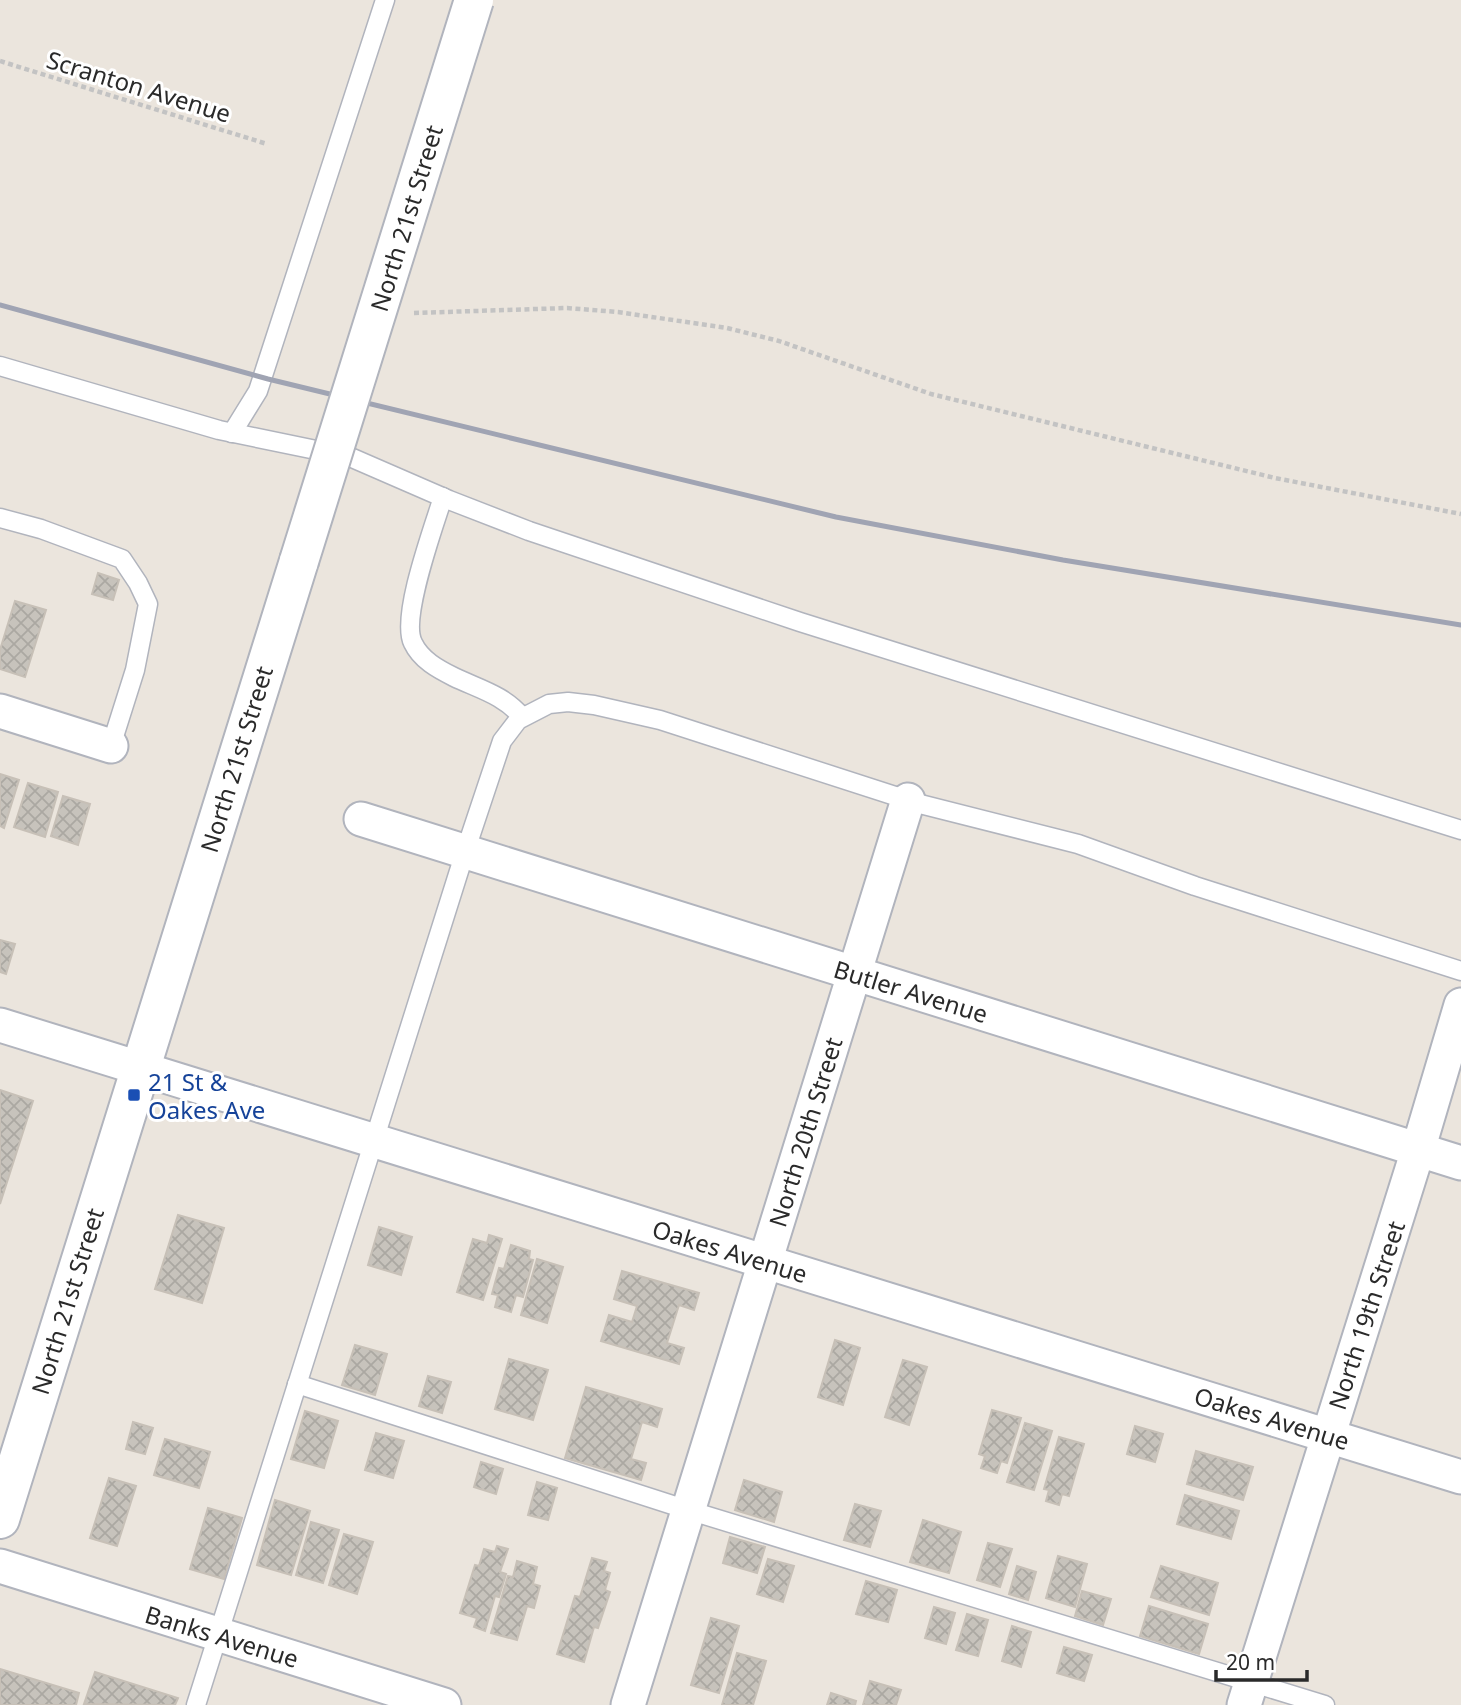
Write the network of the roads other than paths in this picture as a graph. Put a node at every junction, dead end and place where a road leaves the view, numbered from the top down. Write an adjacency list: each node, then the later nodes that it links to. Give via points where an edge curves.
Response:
1 (385, 0): 4 (lane, via 258,391)
2 (474, 0): 18 (street, North 21st Street, bridge)
3 (0, 366): 4 (lane)
4 (232, 433): 5 (lane, via 350,457)
5 (443, 497): 8 (lane, via 412,607 413,644 437,668 507,701); 12 (lane, via 528,531 800,622)
6 (0, 518): 9 (lane, via 41,528 122,559 138,583 148,604 135,670)
7 (0, 711): 9 (street)
8 (522, 718): 10 (lane, via 549,704 594,705 660,720); 13 (lane, via 502,741)
9 (111, 746)
10 (908, 800): 14 (lane, via 1078,844); 15 (street, North 20th Street)
11 (361, 819): 13 (street, Butler Avenue)
12 (1461, 830)
13 (464, 852): 15 (street, Butler Avenue); 19 (lane)
14 (1461, 971)
15 (854, 974): 20 (street, Butler Avenue); 22 (street, North 20th Street)
16 (1461, 1004): 20 (street, North 19th Street)
17 (0, 1025): 18 (street, Oakes Avenue)
18 (139, 1069): 19 (street, Oakes Avenue); 27 (street, North 21st Street)
19 (373, 1142): 22 (street, Oakes Avenue); 23 (lane)
20 (1418, 1150): 21 (street, Butler Avenue); 24 (street, North 19th Street)
21 (1461, 1163)
22 (765, 1262): 24 (street, Oakes Avenue); 26 (street, North 20th Street)
23 (298, 1384): 26 (lane); 29 (lane)
24 (1327, 1435): 25 (street, Oakes Avenue); 30 (street, North 19th Street)
25 (1461, 1477)
26 (688, 1510): 30 (lane); 33 (street, North 20th Street)
27 (0, 1519)
28 (0, 1566): 29 (street, Banks Avenue)
29 (218, 1634): 31 (lane); 32 (street, Banks Avenue)
30 (1247, 1693): 34 (lane)
31 (196, 1705)
32 (444, 1705)
33 (628, 1705)
34 (1325, 1705)

